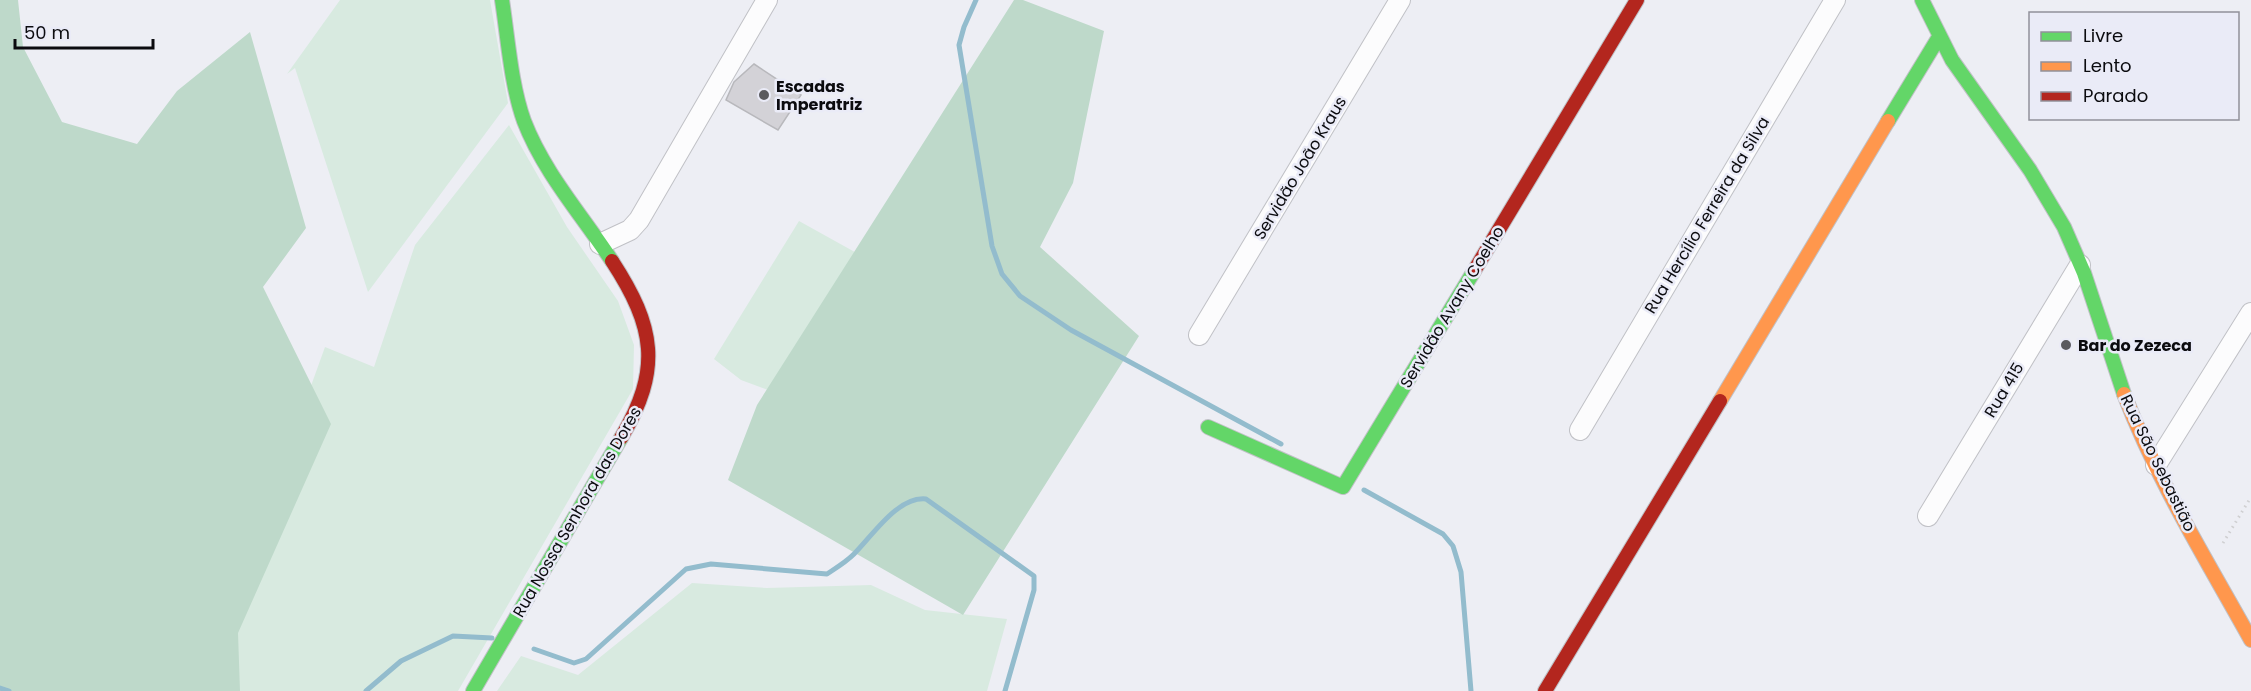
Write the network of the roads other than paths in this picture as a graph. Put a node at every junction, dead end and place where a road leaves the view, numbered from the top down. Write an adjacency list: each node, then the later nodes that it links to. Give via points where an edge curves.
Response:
1 (502, 0): 8 (street, Rua Nossa Senhora das Dores, via 519,105 531,138)
2 (767, 0): 8 (street, via 639,220 630,230)
3 (1400, 0): 11 (street, Servidão João Kraus)
4 (1637, 0): 12 (street, Servidão Avany Coelho, via 1343,487)
5 (1835, 0): 13 (street, Rua Hercílio Ferreira da Silva)
6 (1923, 0): 7 (street, Rua São Sebastião)
7 (1939, 37): 9 (street, Rua São Sebastião, via 2041,186); 18 (street)
8 (600, 244): 17 (street, Rua Nossa Senhora das Dores, via 631,293 645,328 649,368 643,396)
9 (2080, 265): 14 (street, Rua São Sebastião, via 2113,366); 15 (street, Rua 415)
10 (2251, 313): 14 (street)
11 (1199, 335)
12 (1208, 428)
13 (1580, 430)
14 (2156, 465): 16 (street, Rua São Sebastião)
15 (1928, 516)
16 (2251, 640)
17 (473, 691)
18 (1545, 691)

